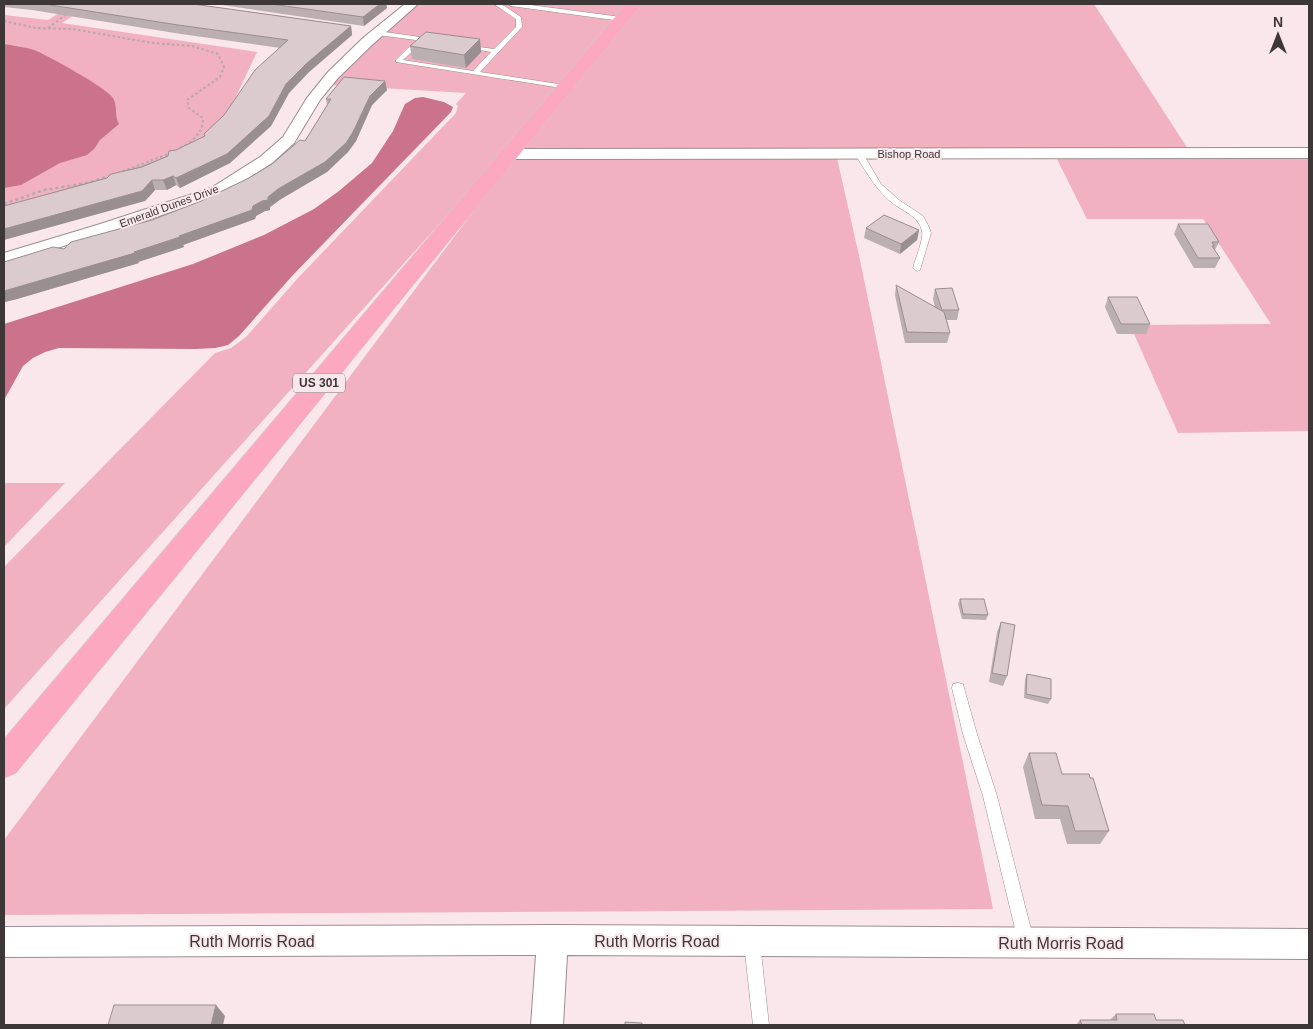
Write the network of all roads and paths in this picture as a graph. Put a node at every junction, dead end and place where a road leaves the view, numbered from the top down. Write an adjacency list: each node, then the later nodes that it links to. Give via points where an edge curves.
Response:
1 (412, 4): 9 (street, Emerald Dunes Drive)
2 (497, 4): 13 (lane, via 518,18 519,27)
3 (510, 4): 5 (lane)
4 (72, 11): 7 (path)
5 (628, 12): 15 (main road, US 301)
6 (4, 21): 7 (path)
7 (48, 28): 19 (path, via 200,48 220,56 224,70 215,82 187,100 204,124 192,140 177,151 105,178 44,190)
8 (359, 30): 9 (street)
9 (378, 33): 10 (lane); 20 (street, Emerald Dunes Drive, via 333,75 314,98 289,140 266,160 217,191)
10 (421, 39): 11 (lane); 14 (lane, via 398,61)
11 (430, 40)
12 (459, 45): 13 (lane)
13 (496, 51): 14 (lane)
14 (475, 73): 15 (lane)
15 (564, 87): 17 (main road, US 301)
16 (1309, 153): 18 (street, Bishop Road)
17 (509, 154): 18 (street, Bishop Road); 23 (main road, US 301)
18 (859, 154): 21 (lane, via 878,185 920,218 924,225 927,233)
19 (4, 204)
20 (4, 258)
21 (917, 268)
22 (958, 688): 27 (lane, via 990,796)
23 (4, 763)
24 (553, 940): 25 (street, Ruth Morris Road); 26 (street, Ruth Morris Road); 29 (street)
25 (751, 941): 27 (street, Ruth Morris Road); 30 (lane)
26 (4, 942)
27 (1026, 943): 28 (street, Ruth Morris Road)
28 (1309, 944)
29 (547, 1025)
30 (761, 1025)

